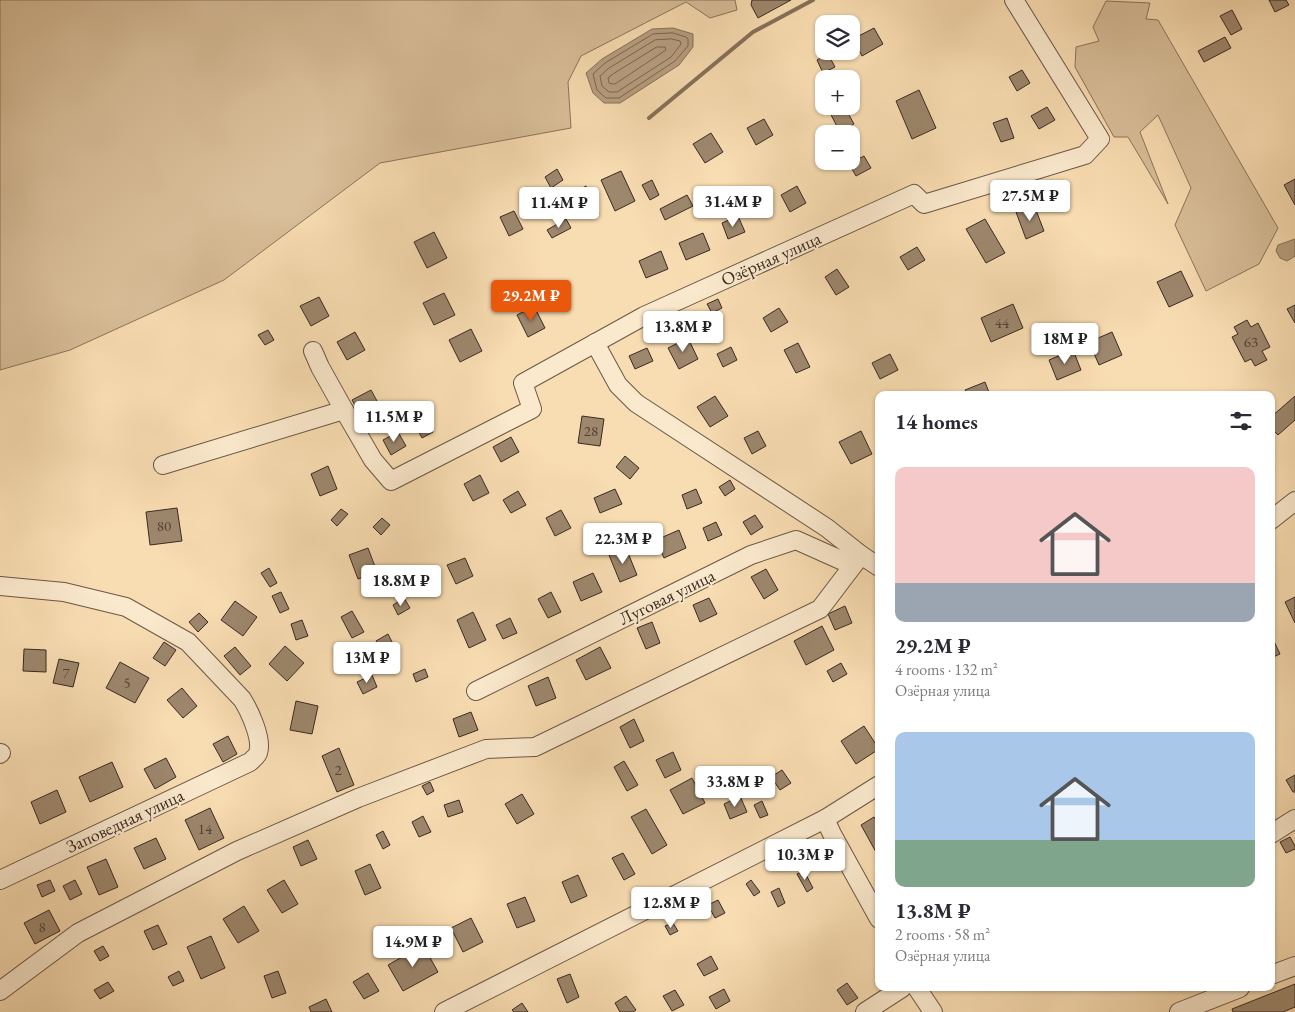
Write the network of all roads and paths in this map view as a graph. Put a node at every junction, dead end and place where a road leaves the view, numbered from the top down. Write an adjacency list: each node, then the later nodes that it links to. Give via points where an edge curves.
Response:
1 (1014, 0): 2 (street, Озёрная улица, via 1100,139 1085,156 924,204 914,194 644,316)
2 (595, 343): 4 (street, Озёрная улица, via 523,383 532,409 391,481 373,460); 8 (street, via 618,386 636,403 827,528)
3 (313, 351): 4 (street, Озёрная улица)
4 (344, 410): 5 (street)
5 (163, 465)
6 (1295, 501): 7 (street)
7 (1275, 517)
8 (861, 555): 9 (street); 11 (street, Луговая улица, via 843,561 796,540 751,555); 20 (street, via 820,609 535,746 486,748 358,798 237,851 78,934)
9 (875, 564)
10 (0, 586): 16 (street, Заповедная улица, via 64,592 126,607 188,642 242,699 259,741 258,754 250,762)
11 (476, 691)
12 (875, 788): 13 (street)
13 (825, 819): 17 (street); 24 (street)
14 (1295, 819): 15 (street)
15 (1275, 832)
16 (0, 880)
17 (875, 912)
18 (1295, 966): 19 (street)
19 (1275, 974)
20 (0, 991)
21 (897, 991): 25 (street)
22 (919, 991): 26 (street)
23 (1232, 991): 27 (street)
24 (444, 1012)
25 (865, 1012)
26 (933, 1012)
27 (1179, 1012)

